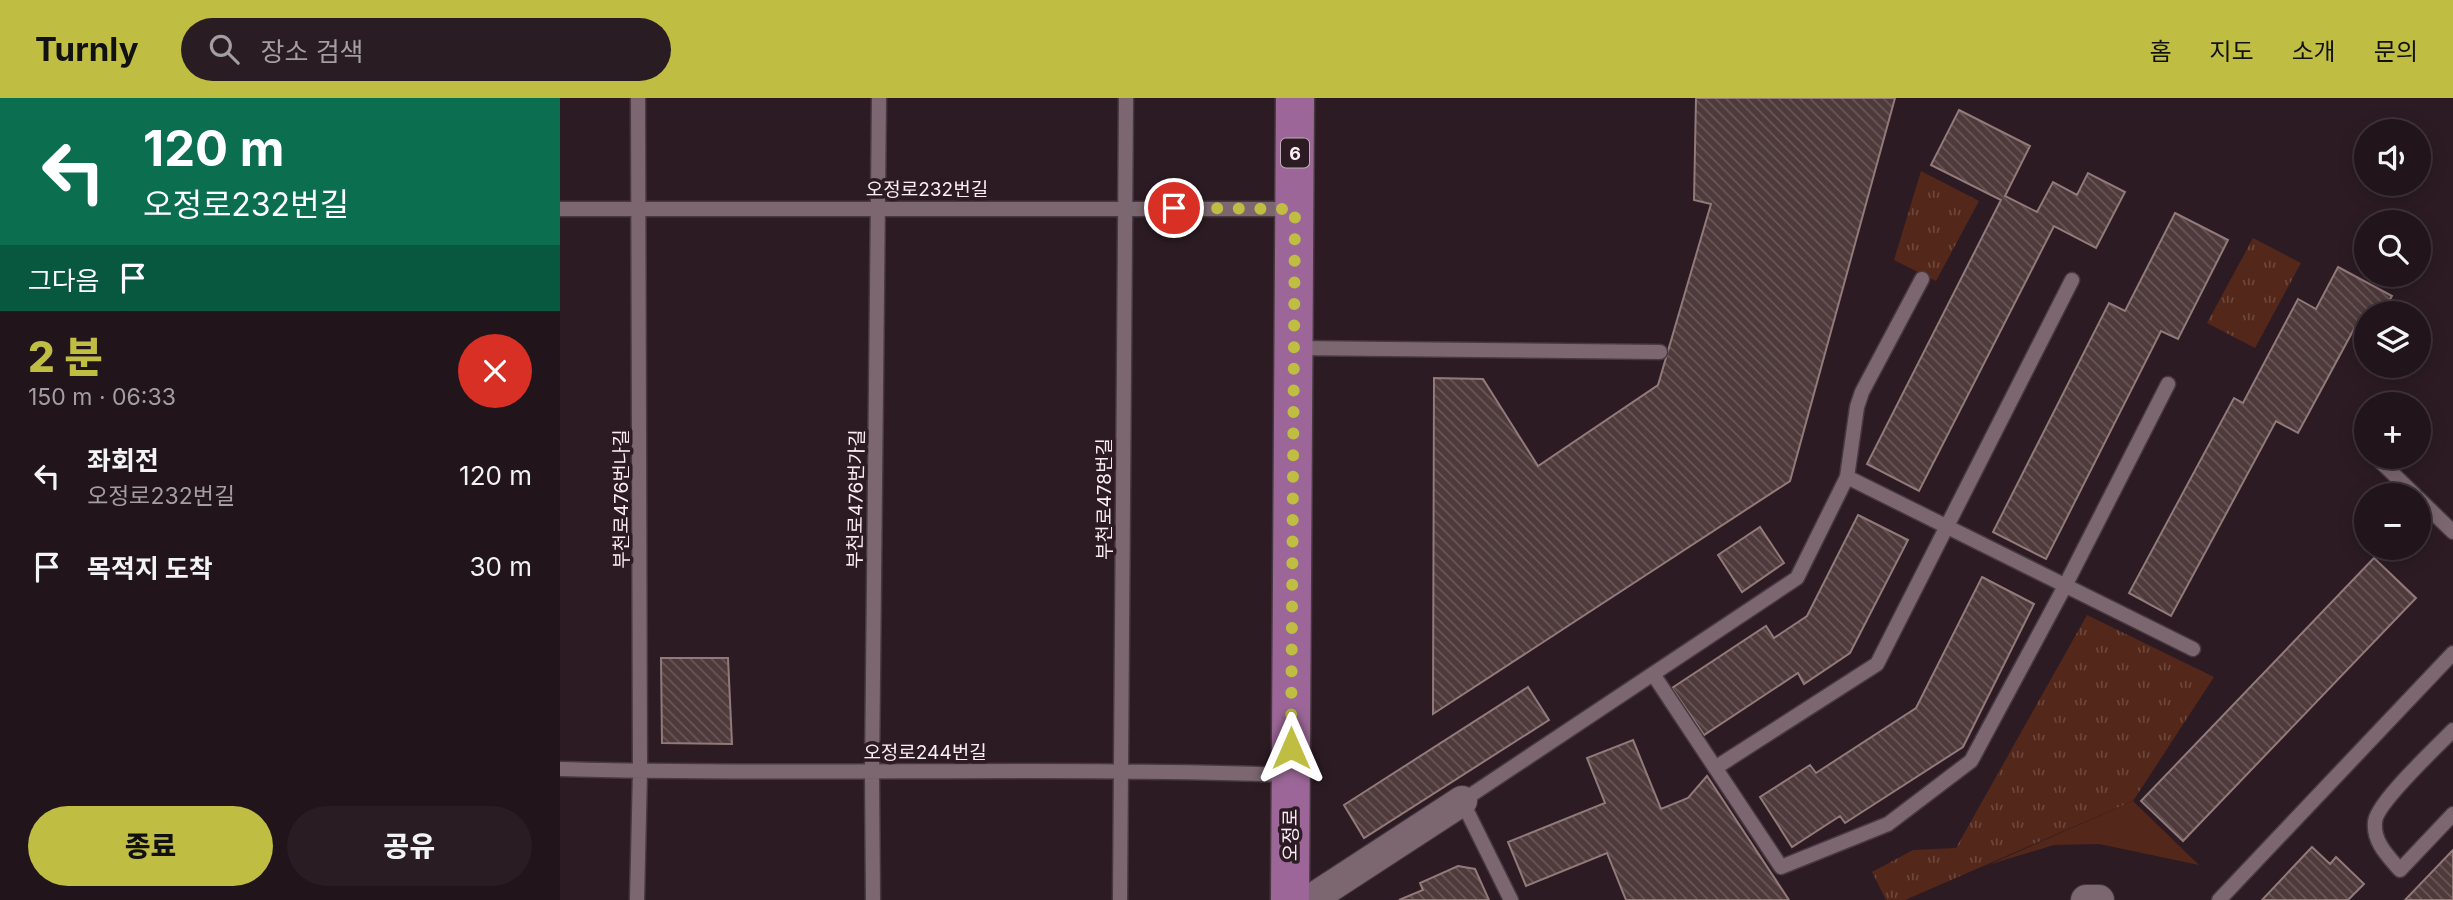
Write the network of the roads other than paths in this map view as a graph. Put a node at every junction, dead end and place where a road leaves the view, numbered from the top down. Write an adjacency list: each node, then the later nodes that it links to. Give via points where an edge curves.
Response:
1 (638, 98): 7 (lane, 부천로476번나길)
2 (879, 98): 8 (lane, 부천로476번가길)
3 (1126, 98): 5 (lane, 부천로478번길)
4 (1295, 98): 9 (main road, 오정로 / 6)
5 (1126, 208): 8 (lane, 오정로232번길); 9 (lane, 오정로232번길); 28 (lane, 부천로478번길)
6 (560, 209): 7 (lane, 오정로232번길)
7 (640, 209): 8 (lane, 오정로232번길); 29 (lane, 부천로476번나길)
8 (879, 209): 30 (lane, 부천로476번가길)
9 (1295, 209): 12 (main road, 오정로 / 6)
10 (1922, 279): 16 (lane, via 1862,393)
11 (2072, 280): 19 (lane)
12 (1293, 348): 13 (lane); 31 (main road, 오정로 / 6)
13 (1660, 352)
14 (2168, 384): 21 (lane)
15 (2388, 469): 17 (lane)
16 (1847, 477): 19 (lane); 24 (lane, via 1797,578)
17 (2403, 483)
18 (2431, 511): 20 (lane)
19 (1946, 527): 21 (lane); 26 (lane, via 1877,664)
20 (2453, 532)
21 (2065, 586): 22 (lane); 26 (lane, via 1971,761 1888,824 1781,867)
22 (2193, 649)
23 (2453, 653): 42 (lane)
24 (1653, 674): 26 (lane); 32 (lane)
25 (2453, 730): 33 (lane, via 2382,805 2375,821 2378,841 2400,870)
26 (1715, 768)
27 (560, 769): 29 (lane, 오정로244번길)
28 (1122, 770): 30 (lane, 오정로244번길); 31 (lane, 오정로244번길); 36 (lane, 부천로478번길)
29 (640, 772): 30 (lane, 오정로244번길); 34 (lane, 부천로476번나길)
30 (872, 772): 35 (lane, 부천로476번가길)
31 (1290, 775): 37 (main road, 오정로 / 6)
32 (1462, 801): 38 (street); 39 (lane)
33 (2453, 814)
34 (637, 900)
35 (873, 900)
36 (1120, 900)
37 (1290, 900)
38 (1310, 900)
39 (1511, 900)
40 (2086, 900): 41 (street)
41 (2099, 900)
42 (2219, 900)

